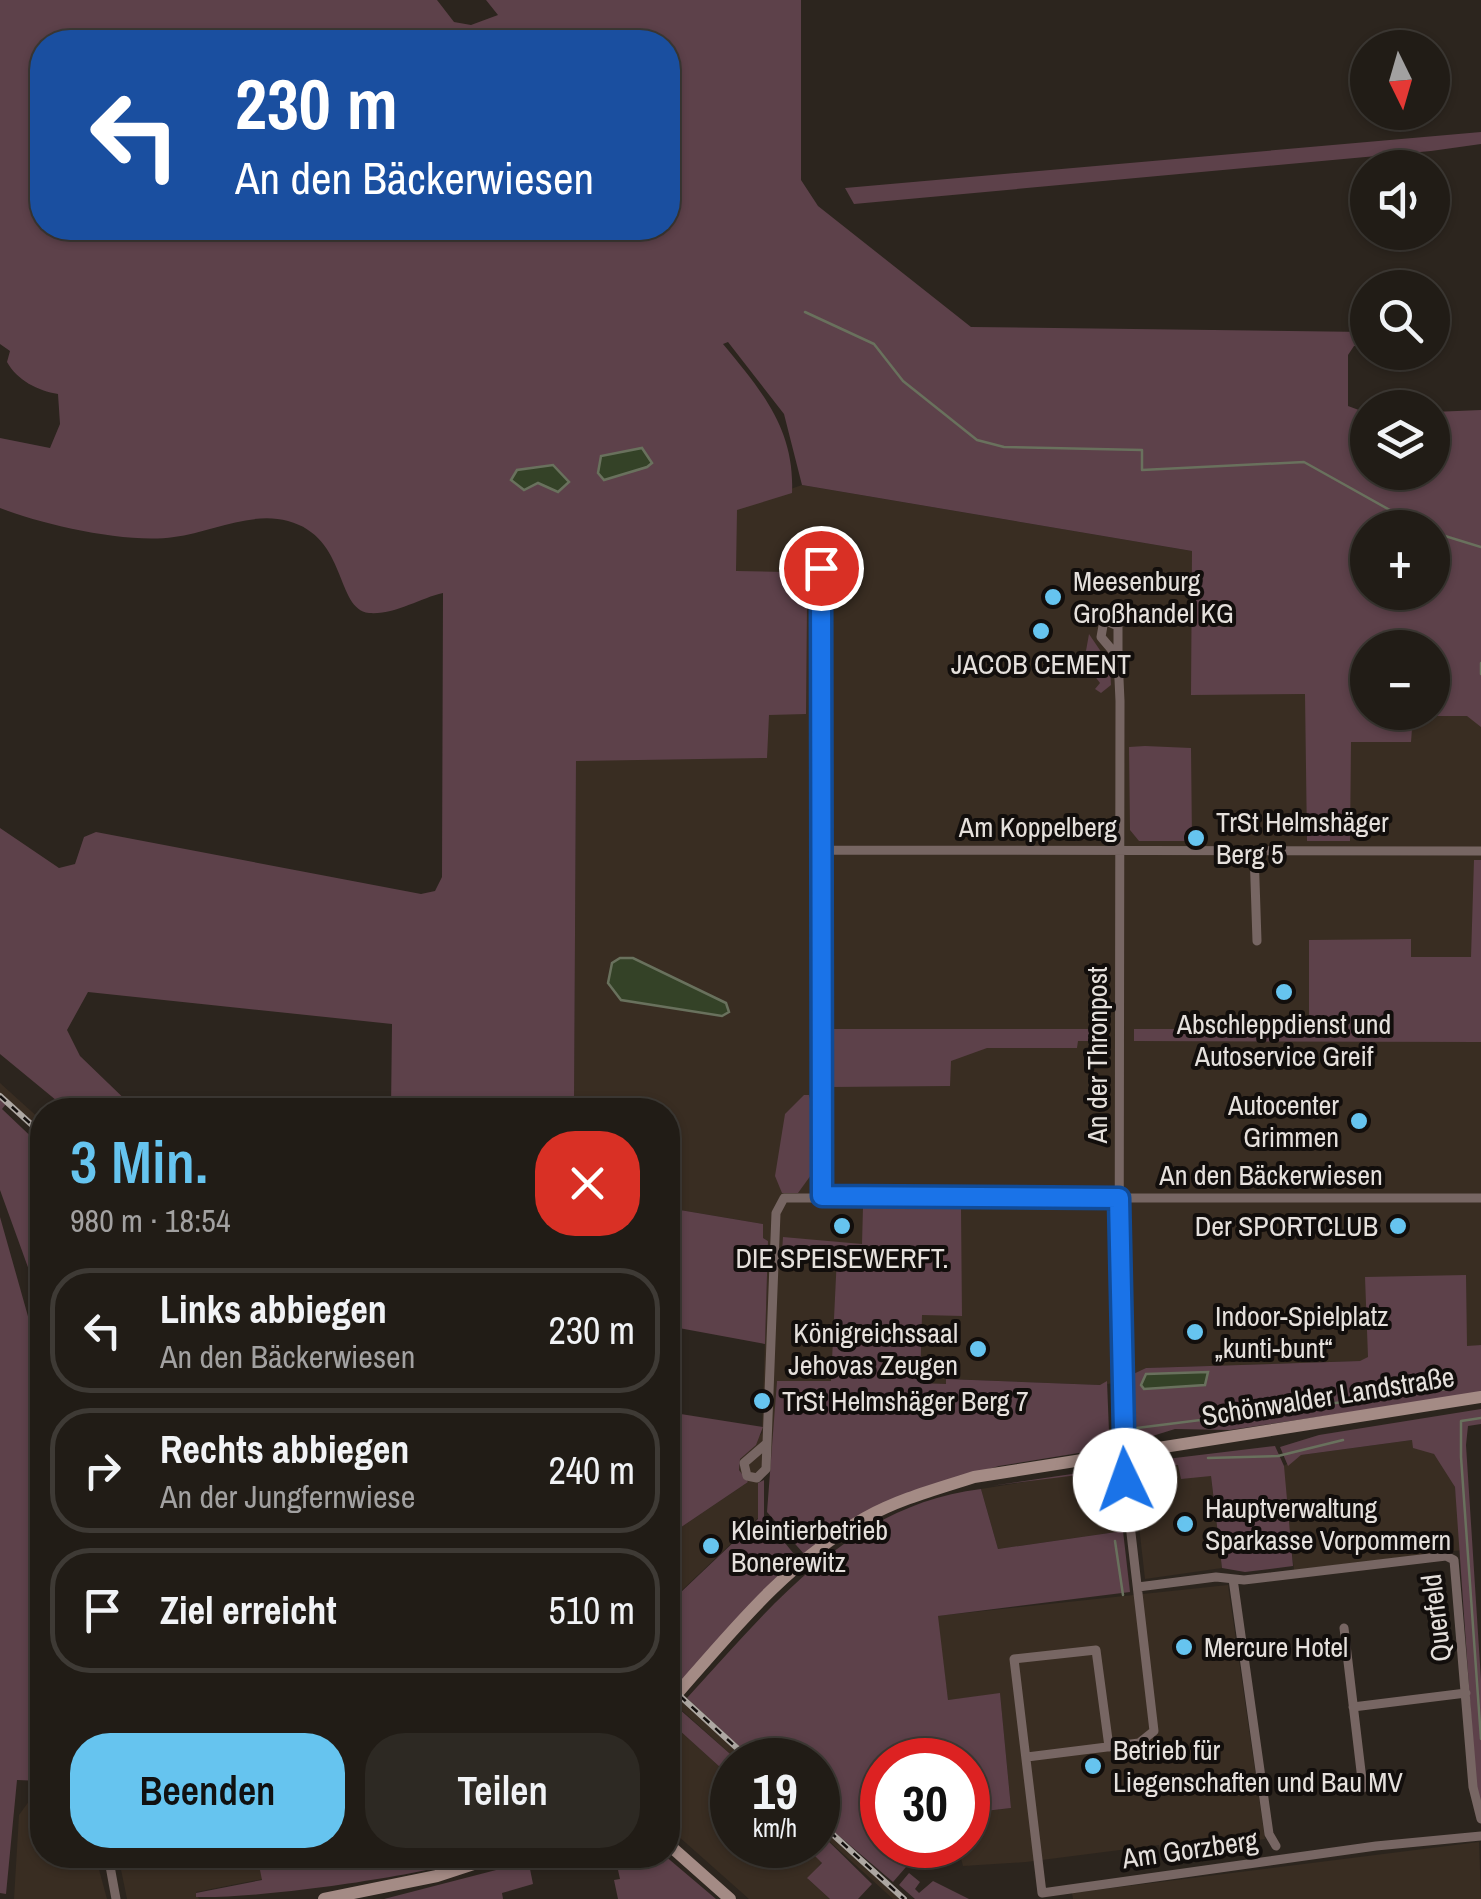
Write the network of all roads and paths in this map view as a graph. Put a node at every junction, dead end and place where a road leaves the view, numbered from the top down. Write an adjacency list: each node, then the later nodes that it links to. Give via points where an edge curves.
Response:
1 (822, 598): 3 (street)
2 (1118, 657): 4 (street, An der Thronpost)
3 (822, 850): 4 (street, Am Koppelberg); 8 (street)
4 (1120, 850): 5 (street, Am Koppelberg); 9 (street, An der Thronpost)
5 (1254, 851): 6 (street, Am Koppelberg); 7 (street)
6 (1481, 851)
7 (1257, 942)
8 (822, 1196): 9 (street, An den Bäckerwiesen); 12 (street, An den Bäckerwiesen, via 790,1196 777,1207)
9 (1119, 1198): 10 (street, An den Bäckerwiesen); 13 (street, An der Thronpost)
10 (1481, 1198)
11 (1481, 1397): 13 (main road, Schönwalder Landstraße)
12 (766, 1444)
13 (1122, 1453): 15 (street); 17 (main road, Schönwalder Landstraße, via 974,1478 866,1517 779,1582)
14 (1239, 1579): 15 (street, via 1216,1576); 18 (street, Querfeld, via 1454,1560); 25 (street, via 1269,1834)
15 (1138, 1588): 20 (street, via 1154,1732 1139,1743)
16 (1344, 1628): 19 (street)
17 (680, 1691)
18 (1466, 1693): 19 (street); 23 (street, Querfeld)
19 (1354, 1707): 22 (street)
20 (1109, 1747): 21 (street); 21 (street, Am Gorzberg, via 1096,1650 1014,1660)
21 (1027, 1756): 24 (street, Am Gorzberg, via 1042,1893)
22 (1363, 1788)
23 (1481, 1819)
24 (1481, 1836)
25 (1276, 1846)
26 (680, 1855): 31 (main road)
27 (110, 1868): 29 (street)
28 (461, 1868): 30 (main road)
29 (116, 1899)
30 (324, 1899)
31 (730, 1899)

